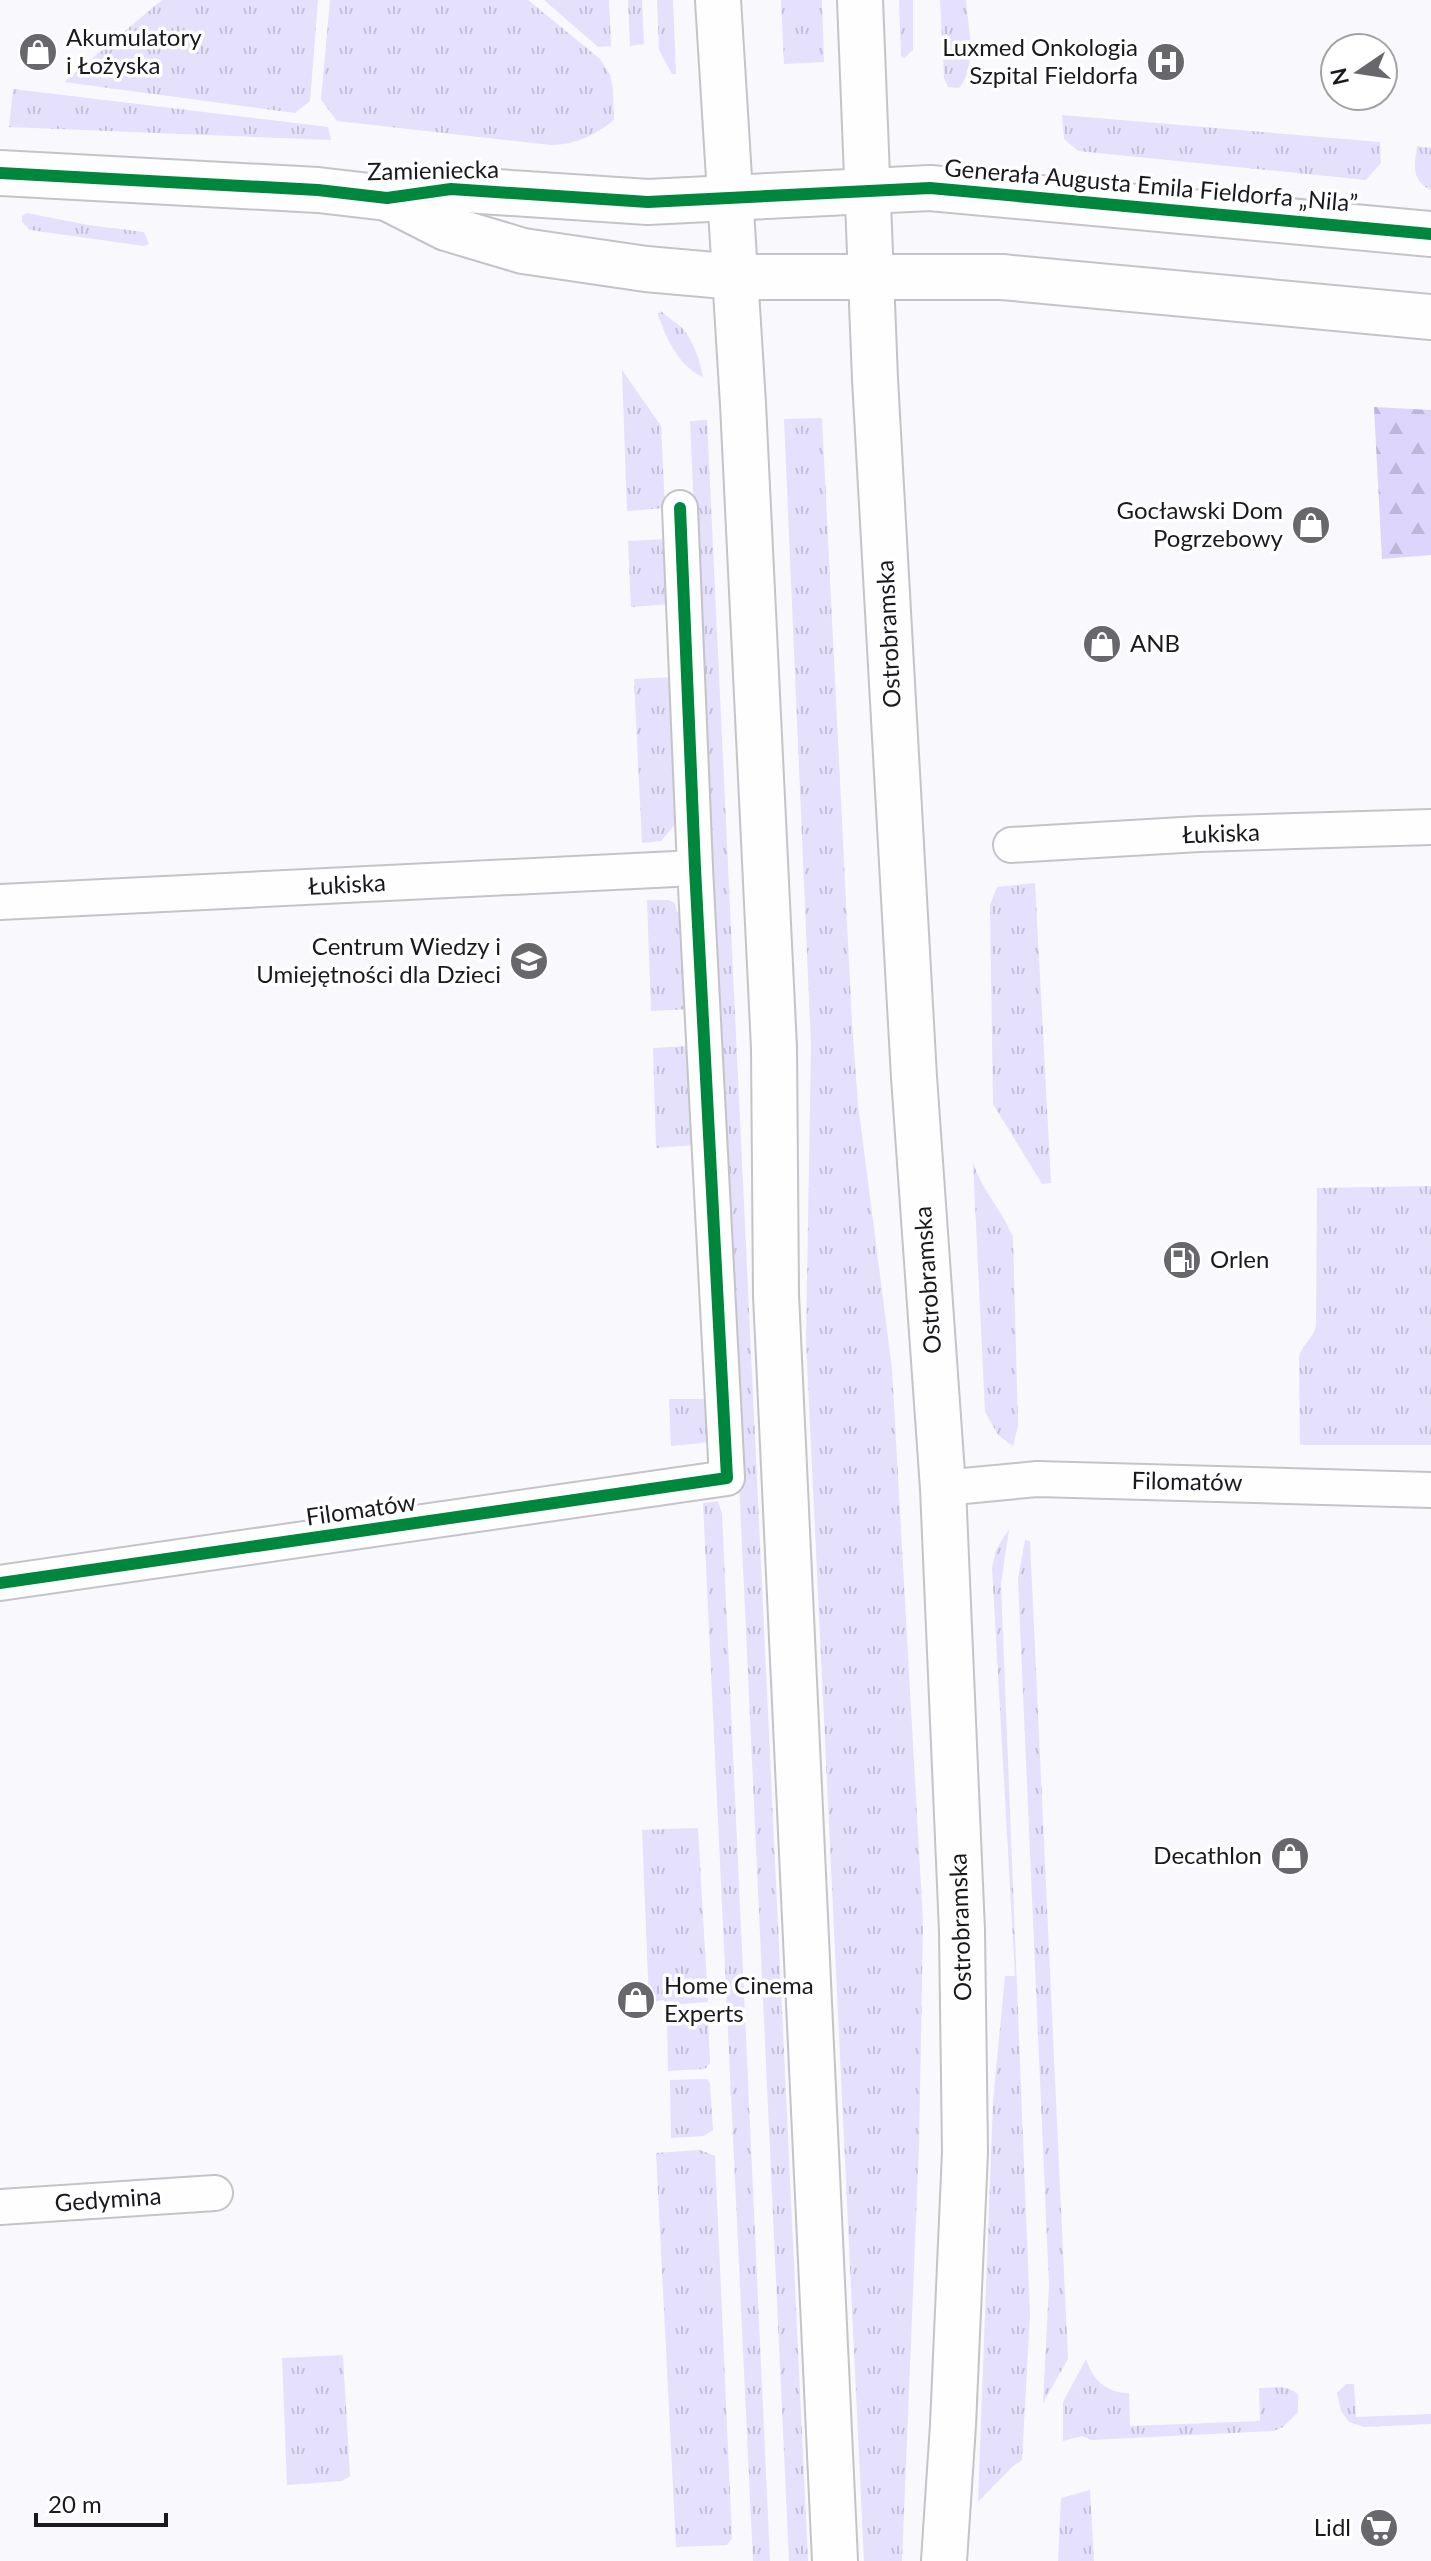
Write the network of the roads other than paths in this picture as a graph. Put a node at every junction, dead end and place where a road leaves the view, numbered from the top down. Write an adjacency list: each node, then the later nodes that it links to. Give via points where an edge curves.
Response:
1 (718, 0): 6 (main road)
2 (860, 0): 4 (main road, Ostrobramska)
3 (0, 173): 5 (main road, Zamieniecka)
4 (867, 191): 6 (main road, Zamieniecka); 7 (main road, Generała Augusta Emila Fieldorfa „Nila”, via 977,191); 9 (main road, Ostrobramska)
5 (387, 198): 6 (main road, Zamieniecka, via 451,189 648,202); 8 (main road, Zamieniecka, via 446,228 523,251)
6 (730, 198): 8 (main road)
7 (1431, 234)
8 (736, 277): 9 (main road); 21 (main road, via 774,1048 776,1295)
9 (870, 279): 10 (main road, via 1002,277); 16 (main road, Ostrobramska, via 914,1077)
10 (1431, 317)
11 (680, 508): 14 (street)
12 (1431, 827): 13 (street, Łukiska)
13 (1011, 845)
14 (695, 868): 15 (street, Łukiska); 18 (street, Filomatów, via 727,1478)
15 (0, 902)
16 (943, 1488): 17 (street, Filomatów, via 1037,1479); 22 (main road, Ostrobramska, via 965,2067 961,2263)
17 (1431, 1490)
18 (0, 1583)
19 (215, 2193): 20 (street, Gedymina)
20 (0, 2207)
21 (835, 2561)
22 (944, 2561)

